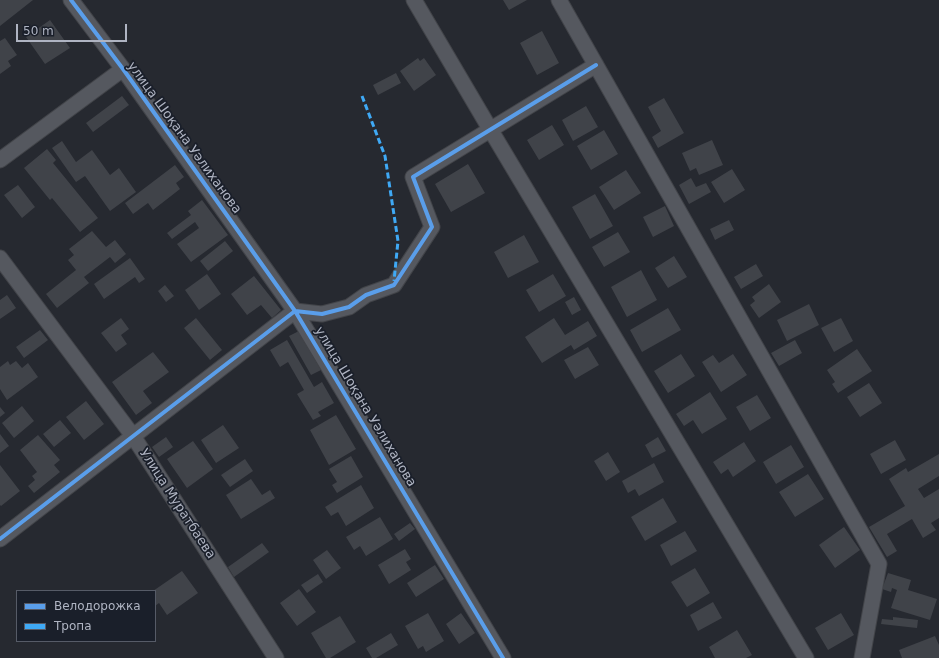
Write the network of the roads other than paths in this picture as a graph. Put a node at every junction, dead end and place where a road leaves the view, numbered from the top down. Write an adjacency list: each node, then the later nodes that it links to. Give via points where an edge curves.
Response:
1 (71, 0): 5 (street, улица Шоқана Уәлиханова)
2 (414, 0): 6 (street)
3 (559, 0): 4 (street)
4 (596, 65): 6 (street); 15 (street, via 879,564)
5 (123, 69): 7 (street); 9 (street, улица Шоқана Уәлиханова)
6 (490, 130): 9 (street, via 413,177 432,227 394,285 366,295 348,307 322,314); 14 (street)
7 (0, 160)
8 (0, 258): 10 (street, Улица Муратбаева)
9 (295, 311): 10 (street); 13 (street, улица Шоқана Уәлиханова)
10 (133, 436): 11 (street); 12 (street, Улица Муратбаева)
11 (0, 539)
12 (276, 658)
13 (503, 658)
14 (806, 658)
15 (862, 658)

